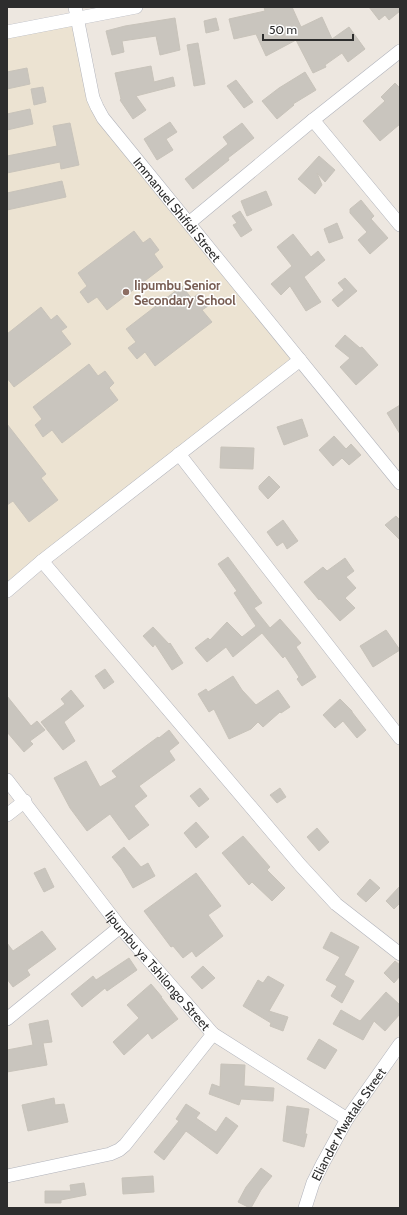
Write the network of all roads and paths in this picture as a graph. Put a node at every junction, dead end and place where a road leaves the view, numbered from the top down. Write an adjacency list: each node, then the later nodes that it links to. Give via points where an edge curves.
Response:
1 (136, 7): 2 (street)
2 (76, 13): 3 (street); 6 (street, Immanuel Shifidi Street, via 96,108)
3 (7, 32)
4 (400, 51): 5 (street)
5 (313, 120): 6 (street); 7 (street)
6 (190, 223): 8 (street, Immanuel Shifidi Street)
7 (400, 225)
8 (300, 360): 9 (street); 10 (street, Immanuel Shifidi Street)
9 (179, 454): 11 (street); 13 (street)
10 (400, 484)
11 (42, 561): 12 (street); 18 (street, via 336,904)
12 (7, 591)
13 (400, 738)
14 (7, 780): 15 (street, Iipumbu ya Tshilongo Street)
15 (24, 801): 16 (street); 17 (street, Iipumbu ya Tshilongo Street)
16 (7, 815)
17 (120, 927): 19 (street); 20 (street, Iipumbu ya Tshilongo Street)
18 (400, 954)
19 (7, 1019)
20 (213, 1034): 22 (street, Iipumbu ya Tshilongo Street); 23 (street, via 119,1150)
21 (400, 1044): 22 (street, Eliander Mwatale Street)
22 (347, 1119): 24 (street, Eliander Mwatale Street, via 316,1176)
23 (7, 1176)
24 (305, 1208)

